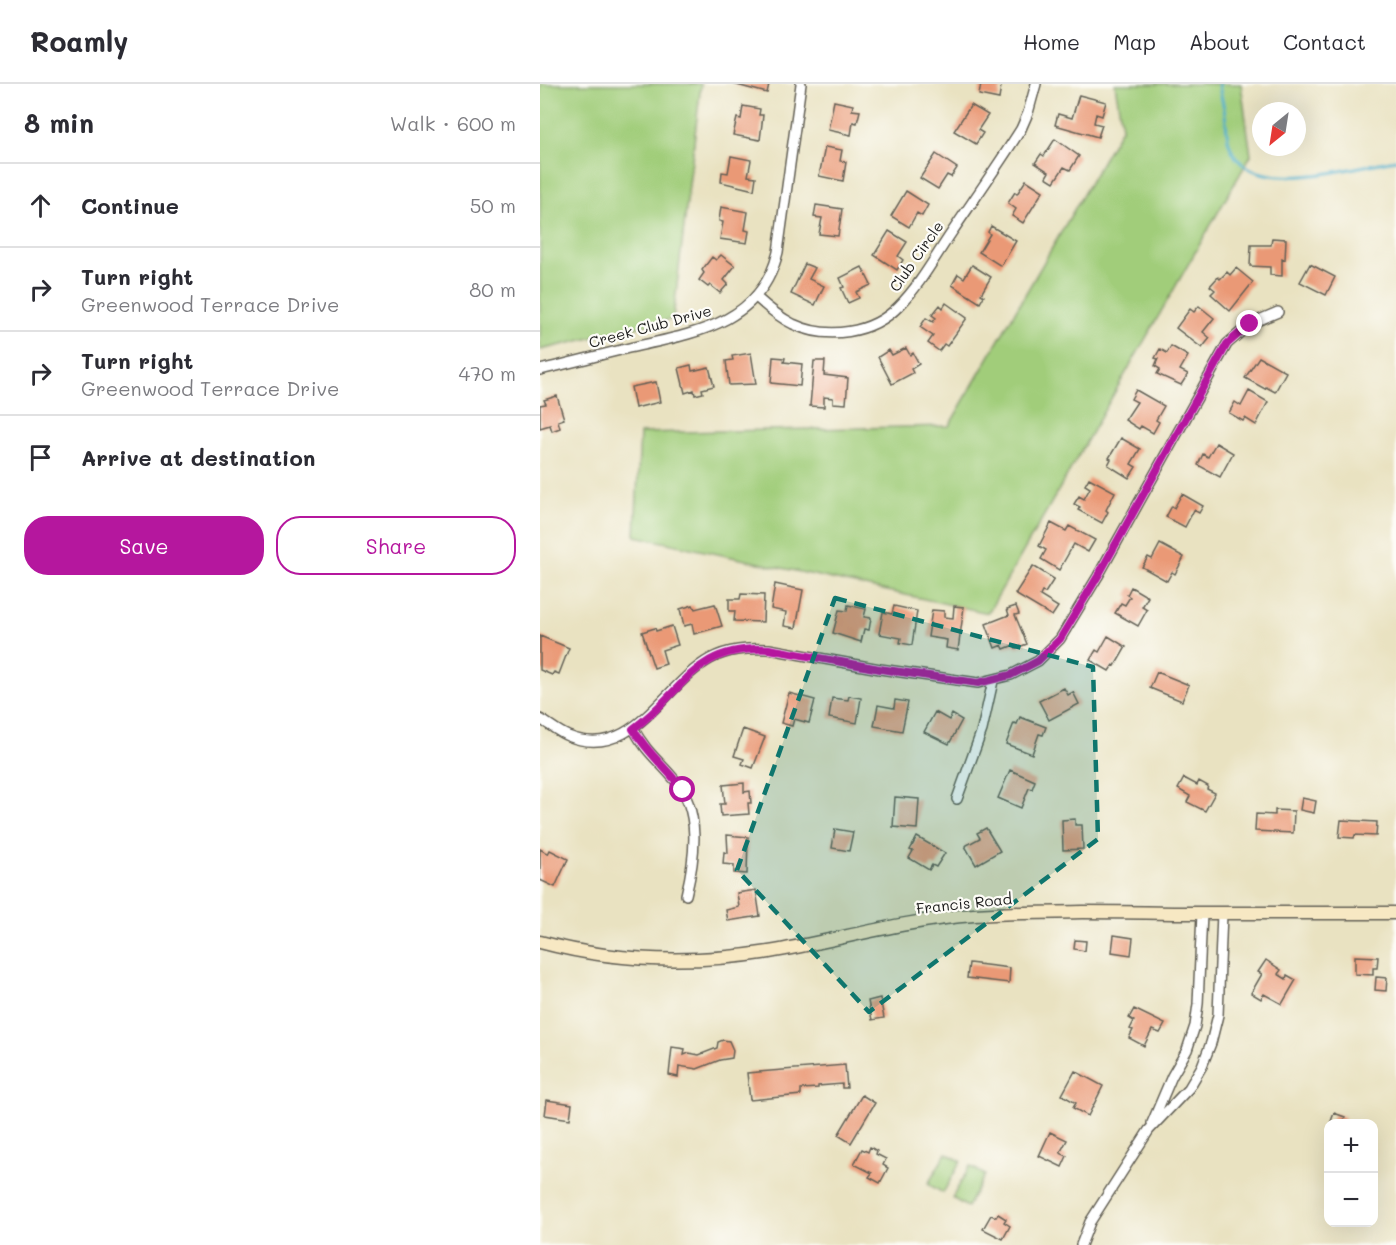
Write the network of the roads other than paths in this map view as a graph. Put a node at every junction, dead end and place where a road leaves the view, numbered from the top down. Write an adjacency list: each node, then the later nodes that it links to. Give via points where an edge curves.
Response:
1 (801, 84): 3 (street, Creek Club Drive, via 778,252)
2 (1036, 84): 3 (street, Club Circle, via 1021,129 897,308 856,330 825,332 793,324)
3 (756, 297): 5 (street, Creek Club Drive, via 722,323 692,334)
4 (1278, 312): 6 (street, via 1250,324 1227,344 1060,639 1025,669)
5 (540, 370)
6 (993, 681): 8 (street, via 978,683 880,669 769,649 738,650 710,660 692,672); 9 (street, via 982,730)
7 (540, 719): 8 (street, via 582,740 612,738)
8 (633, 729): 10 (street, via 683,790 689,804 694,850)
9 (957, 799)
10 (686, 895)
11 (1202, 913): 12 (street, Francis Road); 14 (street, Francis Road, via 972,915 899,925 768,952 700,959 611,956); 15 (street, via 1195,1026)
12 (1222, 913): 13 (street, Francis Road); 15 (street, via 1218,1015 1211,1042 1189,1088)
13 (1396, 913)
14 (540, 942)
15 (1149, 1130): 16 (street, via 1090,1222)
16 (1081, 1245)

